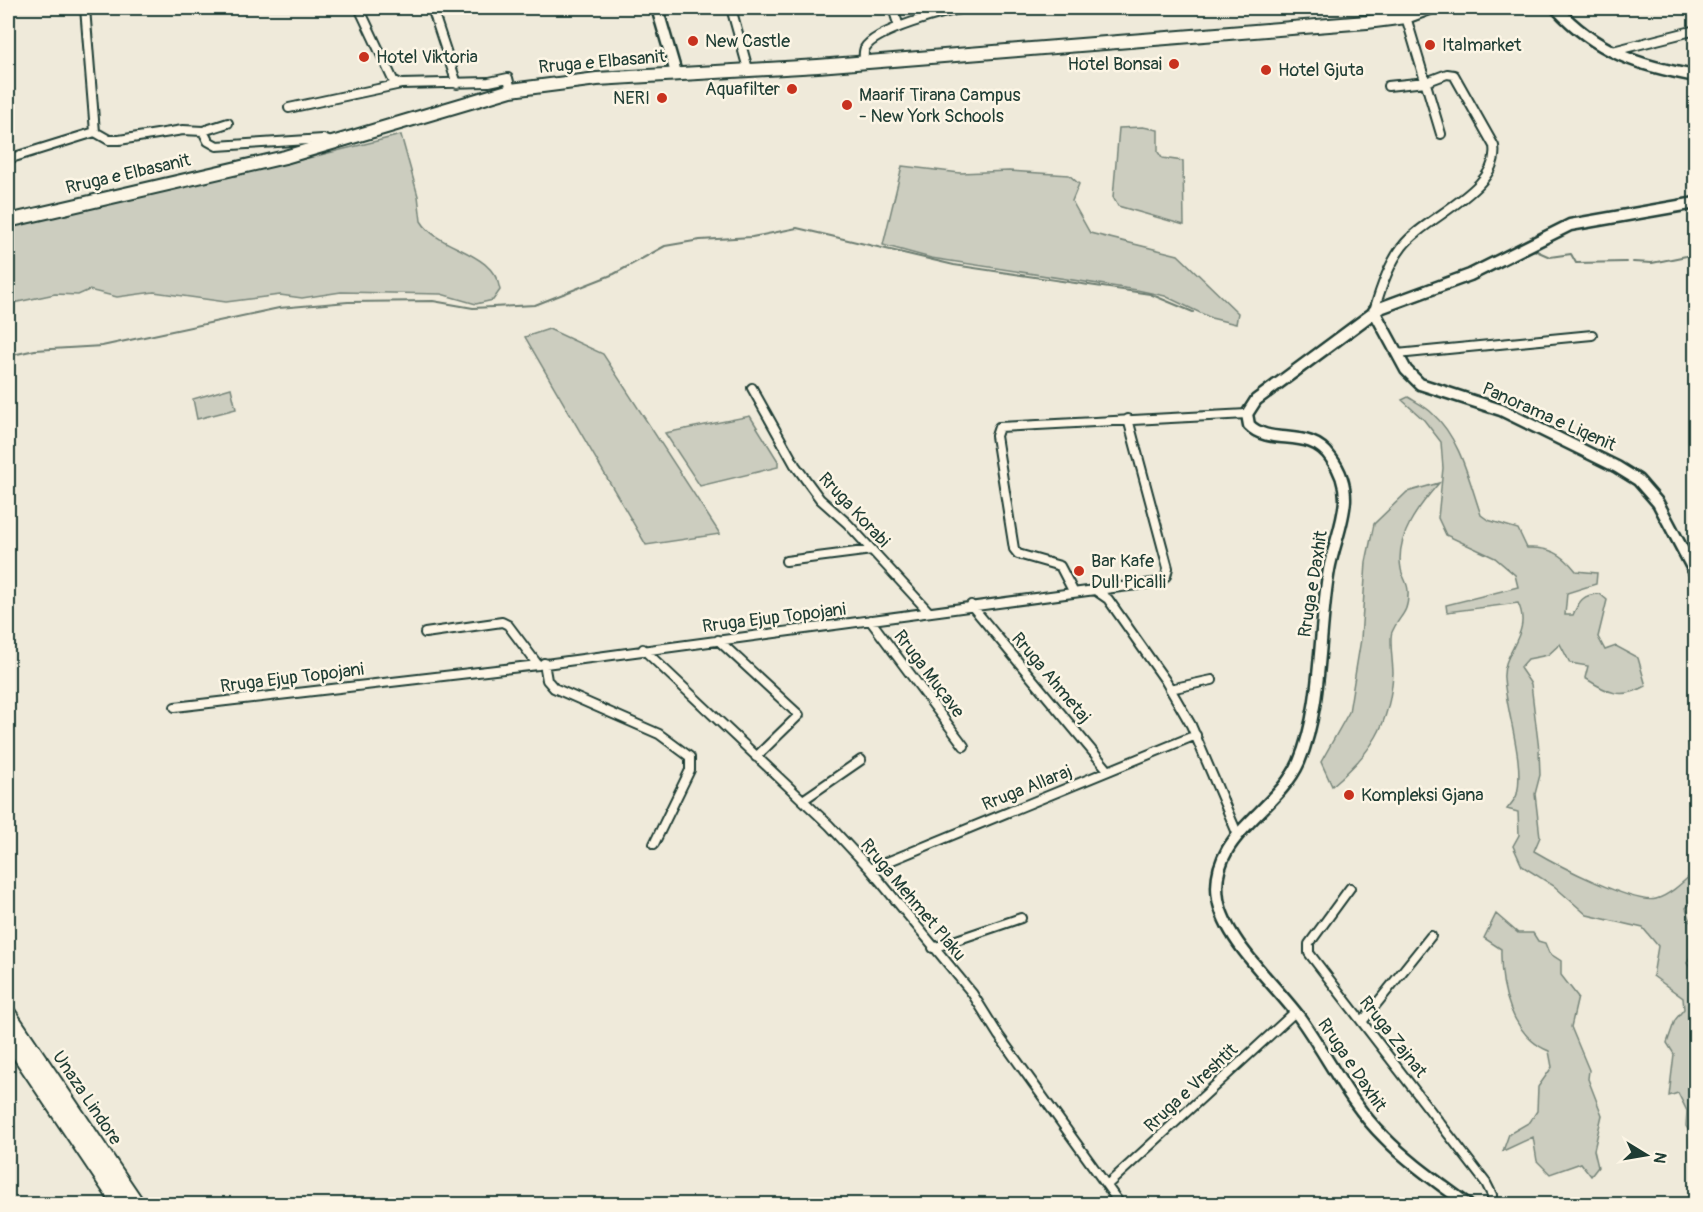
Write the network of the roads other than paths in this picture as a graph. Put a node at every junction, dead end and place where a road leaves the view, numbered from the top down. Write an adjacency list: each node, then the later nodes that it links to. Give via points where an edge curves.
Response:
1 (85, 8): 26 (street)
2 (432, 8): 20 (street)
3 (657, 8): 16 (street)
4 (731, 8): 15 (street)
5 (893, 8): 11 (street)
6 (966, 8): 11 (street)
7 (1430, 8): 10 (main road, Rruga e Elbasanit)
8 (1556, 8): 13 (street)
9 (361, 12): 19 (street, via 393,80)
10 (1406, 17): 14 (main road, Rruga e Elbasanit); 18 (street)
11 (898, 27): 14 (street, via 868,44)
12 (1695, 30): 13 (street)
13 (1612, 52): 17 (street, via 1636,63)
14 (864, 62): 15 (main road, Rruga e Elbasanit)
15 (748, 69): 16 (main road, Rruga e Elbasanit)
16 (676, 73): 22 (main road, Rruga e Elbasanit)
17 (1695, 76)
18 (1426, 82): 21 (street); 27 (street); 32 (street, via 1454,75 1494,146 1495,160 1474,189 1401,248)
19 (401, 84): 20 (street); 23 (street)
20 (457, 84): 22 (street, via 508,78)
21 (1388, 86)
22 (511, 90): 28 (main road, Rruga e Elbasanit)
23 (289, 108)
24 (228, 123): 25 (street)
25 (203, 131): 26 (street, via 109,140); 28 (street, via 208,141 217,146 323,139)
26 (95, 132): 29 (street)
27 (1441, 134)
28 (333, 143): 31 (main road, Rruga e Elbasanit)
29 (8, 159)
30 (1695, 203): 32 (street, via 1570,225 1477,273)
31 (8, 221)
32 (1374, 311): 34 (street, Panorama e Liqenit); 36 (street, via 1256,400)
33 (1592, 335): 34 (street)
34 (1397, 354): 40 (street, Panorama e Liqenit, via 1420,384 1495,407 1629,473 1658,503)
35 (752, 388): 38 (street, Rruga Korabi, via 819,499)
36 (1247, 414): 37 (street); 59 (street, Rruga e Daxhit, via 1249,426 1258,432 1308,440 1322,448 1338,471 1344,500 1329,568 1316,684 1302,753 1288,782)
37 (1128, 419): 41 (street, Rruga Ejup Topojani, via 1168,568 1161,582); 42 (street, via 997,430 1014,549 1018,554 1060,566)
38 (872, 550): 39 (street); 44 (street, Rruga Korabi)
39 (786, 561)
40 (1695, 575)
41 (1095, 590): 42 (street, Rruga Ejup Topojani); 51 (street, via 1108,599)
42 (1073, 591): 43 (street, Rruga Ejup Topojani)
43 (971, 605): 44 (street, Rruga Ejup Topojani); 57 (street, Rruga Ahmetaj)
44 (929, 612): 45 (street, Rruga Ejup Topojani)
45 (870, 620): 47 (street, Rruga Ejup Topojani); 54 (street, Rruga Muçave)
46 (425, 633): 49 (street, via 502,622)
47 (718, 640): 48 (street, Rruga Ejup Topojani); 55 (street, via 799,715)
48 (643, 649): 49 (street, Rruga Ejup Topojani); 55 (street, Rruga Mehmet Plaku)
49 (541, 664): 52 (street, Rruga Ejup Topojani); 60 (street, via 554,688 659,734 690,757 690,770)
50 (1212, 680): 51 (street)
51 (1170, 689): 53 (street)
52 (175, 707)
53 (1196, 735): 57 (street, Rruga Allaraj); 59 (street)
54 (964, 746)
55 (756, 757): 58 (street, Rruga Mehmet Plaku)
56 (861, 760): 58 (street)
57 (1108, 770): 61 (street, Rruga Allaraj)
58 (803, 800): 61 (street, Rruga Mehmet Plaku)
59 (1237, 833): 66 (street, Rruga e Daxhit, via 1227,849 1217,886 1221,910 1235,936)
60 (654, 844)
61 (870, 869): 65 (street, Rruga Mehmet Plaku)
62 (1350, 888): 68 (street, Rruga Zajnat, via 1308,948)
63 (1021, 918): 65 (street)
64 (1431, 936): 68 (street)
65 (933, 948): 70 (street, Rruga Mehmet Plaku, via 972,993)
66 (1295, 1012): 70 (street, Rruga e Vreshtit); 74 (street, Rruga e Daxhit, via 1376,1129)
67 (8, 1013): 72 (highway, Unaza Lindore)
68 (1362, 1022): 75 (street, Rruga Zajnat, via 1486,1183)
69 (8, 1037): 71 (highway, Unaza Lindore)
70 (1107, 1185): 73 (street, Rruga Mehmet Plaku)
71 (120, 1204)
72 (137, 1204)
73 (1120, 1204)
74 (1467, 1204)
75 (1492, 1204)

